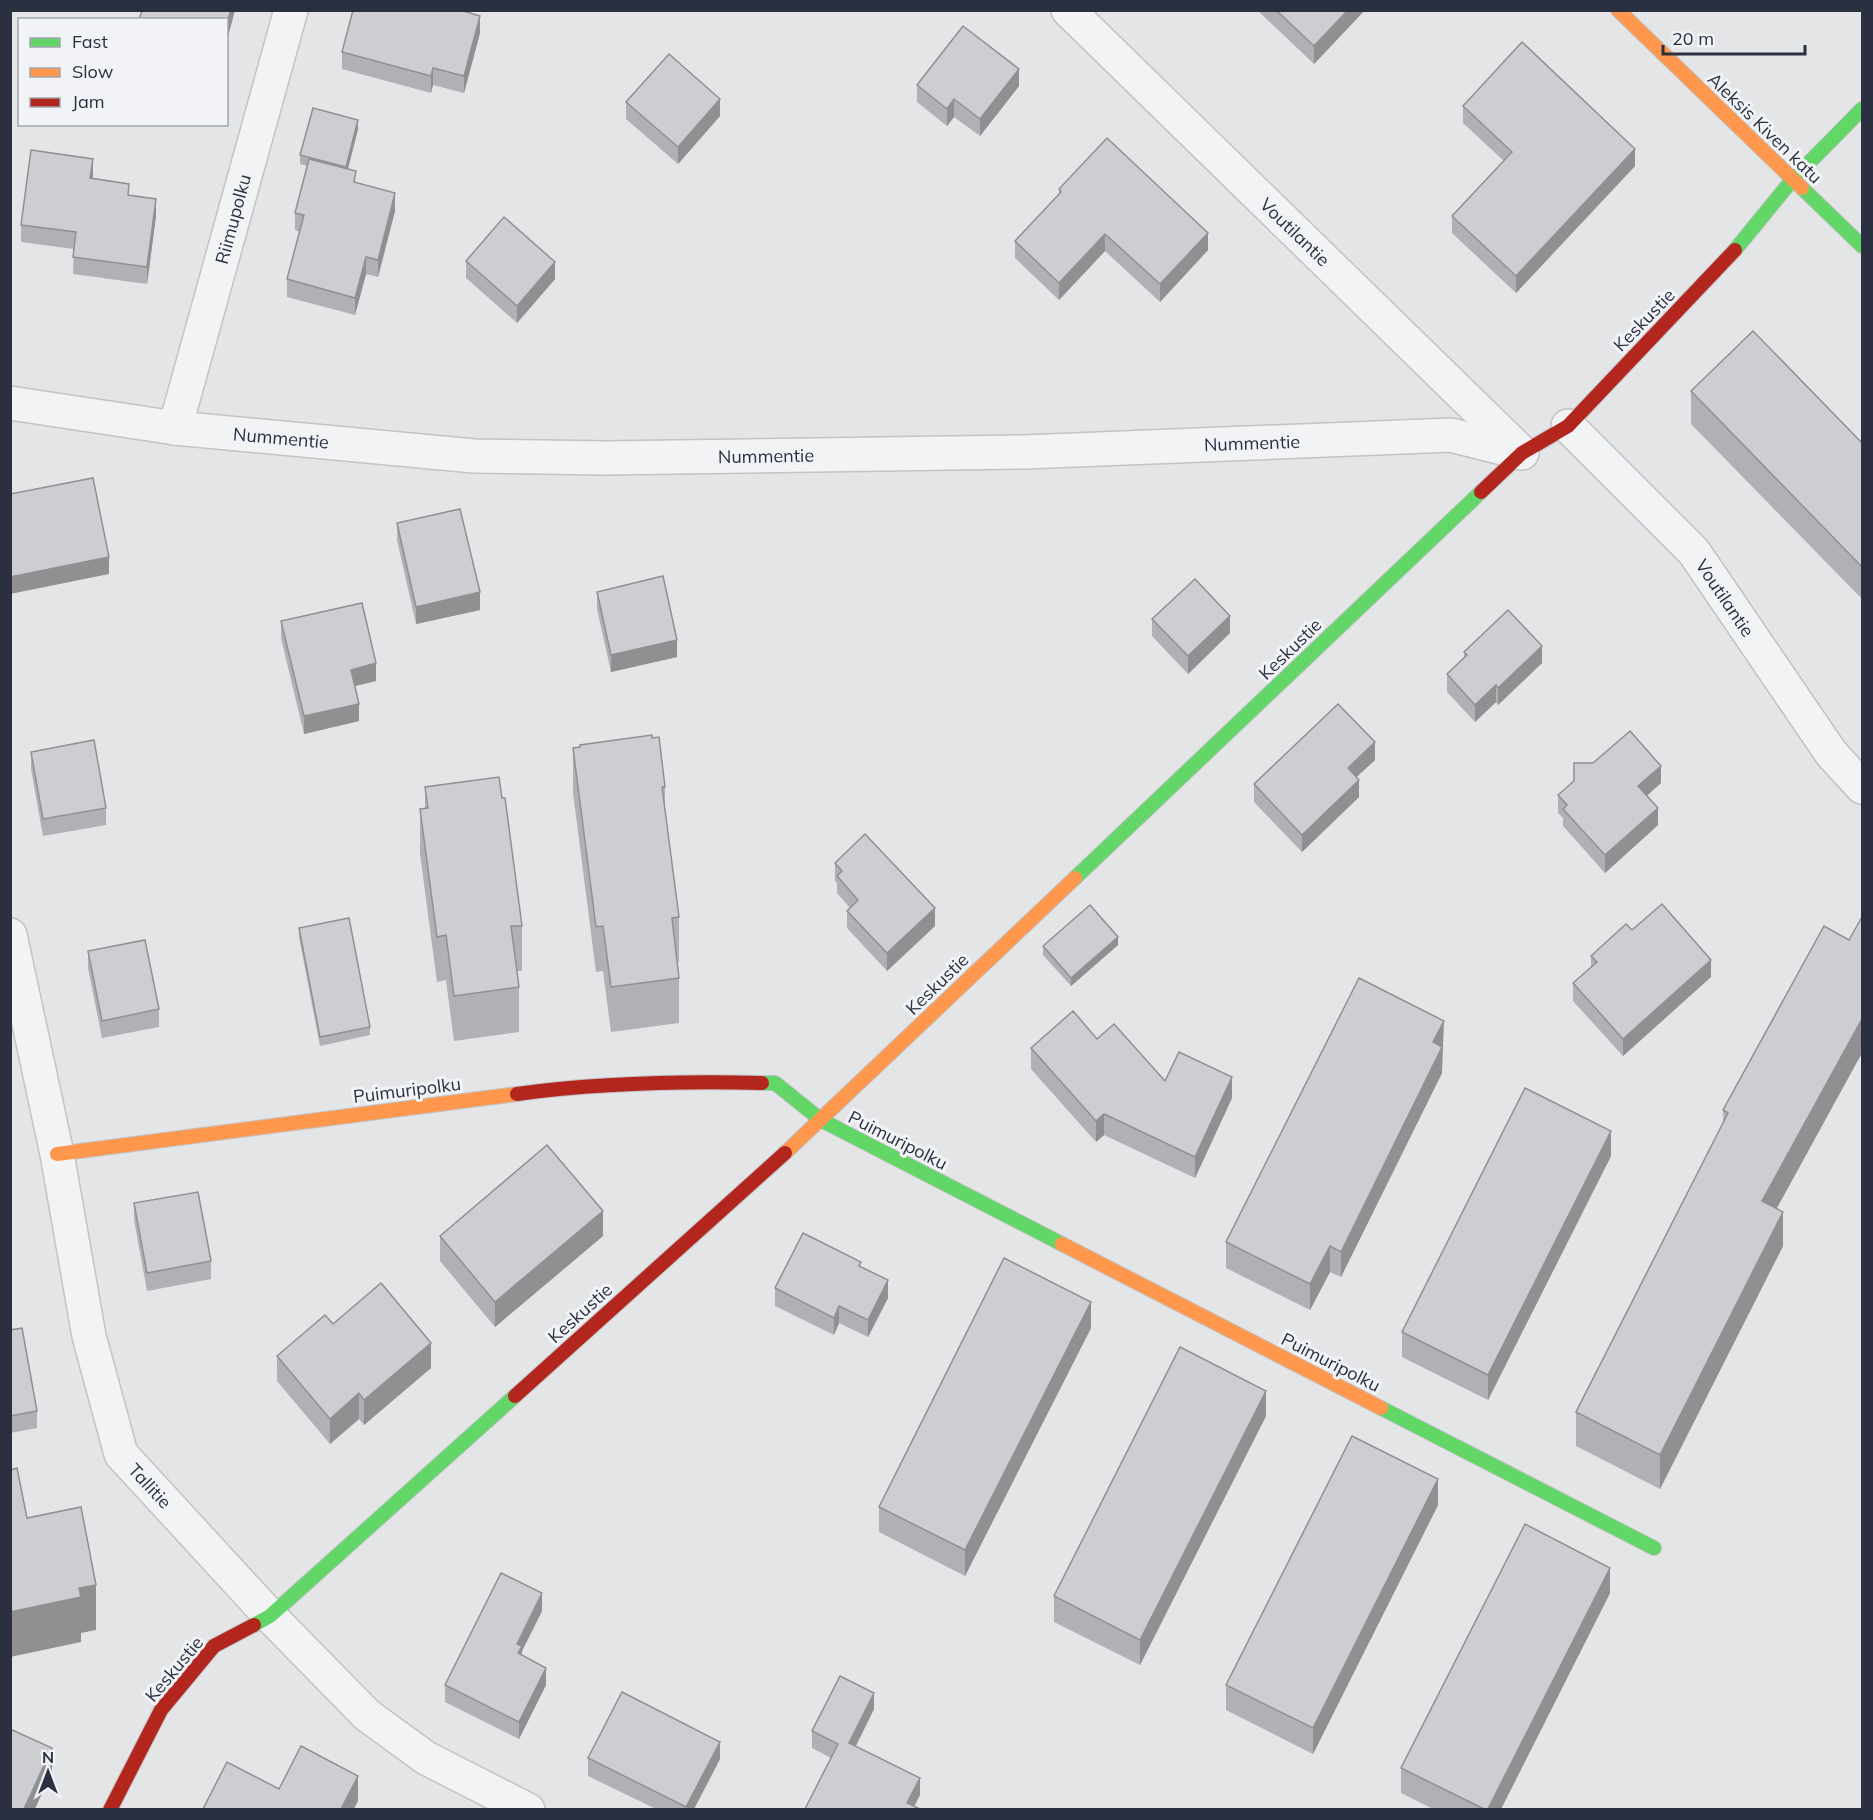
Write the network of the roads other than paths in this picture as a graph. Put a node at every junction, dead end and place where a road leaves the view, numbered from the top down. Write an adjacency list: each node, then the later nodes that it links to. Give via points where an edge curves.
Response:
1 (291, 10): 9 (street, Riimupolku)
2 (1068, 10): 10 (street, Voutilantie)
3 (1617, 10): 5 (street, Aleksis Kiven katu)
4 (1863, 109): 5 (street, Keskustie)
5 (1793, 179): 6 (street, Aleksis Kiven katu); 8 (street, Keskustie, via 1727,261)
6 (1863, 246)
7 (10, 403): 9 (street, Nummentie)
8 (1568, 426): 10 (street, Keskustie); 11 (street, Voutilantie, via 1694,552 1831,753)
9 (175, 428): 10 (street, Nummentie, via 474,456 1024,452 1451,435)
10 (1522, 453): 13 (street, Keskustie)
11 (1863, 787)
12 (10, 935): 14 (street, Tallitie)
13 (821, 1120): 14 (street, Puimuripolku, via 775,1083 696,1080 560,1088); 15 (street, Puimuripolku); 16 (street, Keskustie)
14 (57, 1154): 16 (street, Tallitie, via 89,1336 121,1454)
15 (1654, 1548)
16 (270, 1616): 17 (street, Keskustie, via 214,1646 199,1664 161,1710); 18 (street, Tallitie, via 367,1715 426,1758)
17 (110, 1809)
18 (528, 1809)

